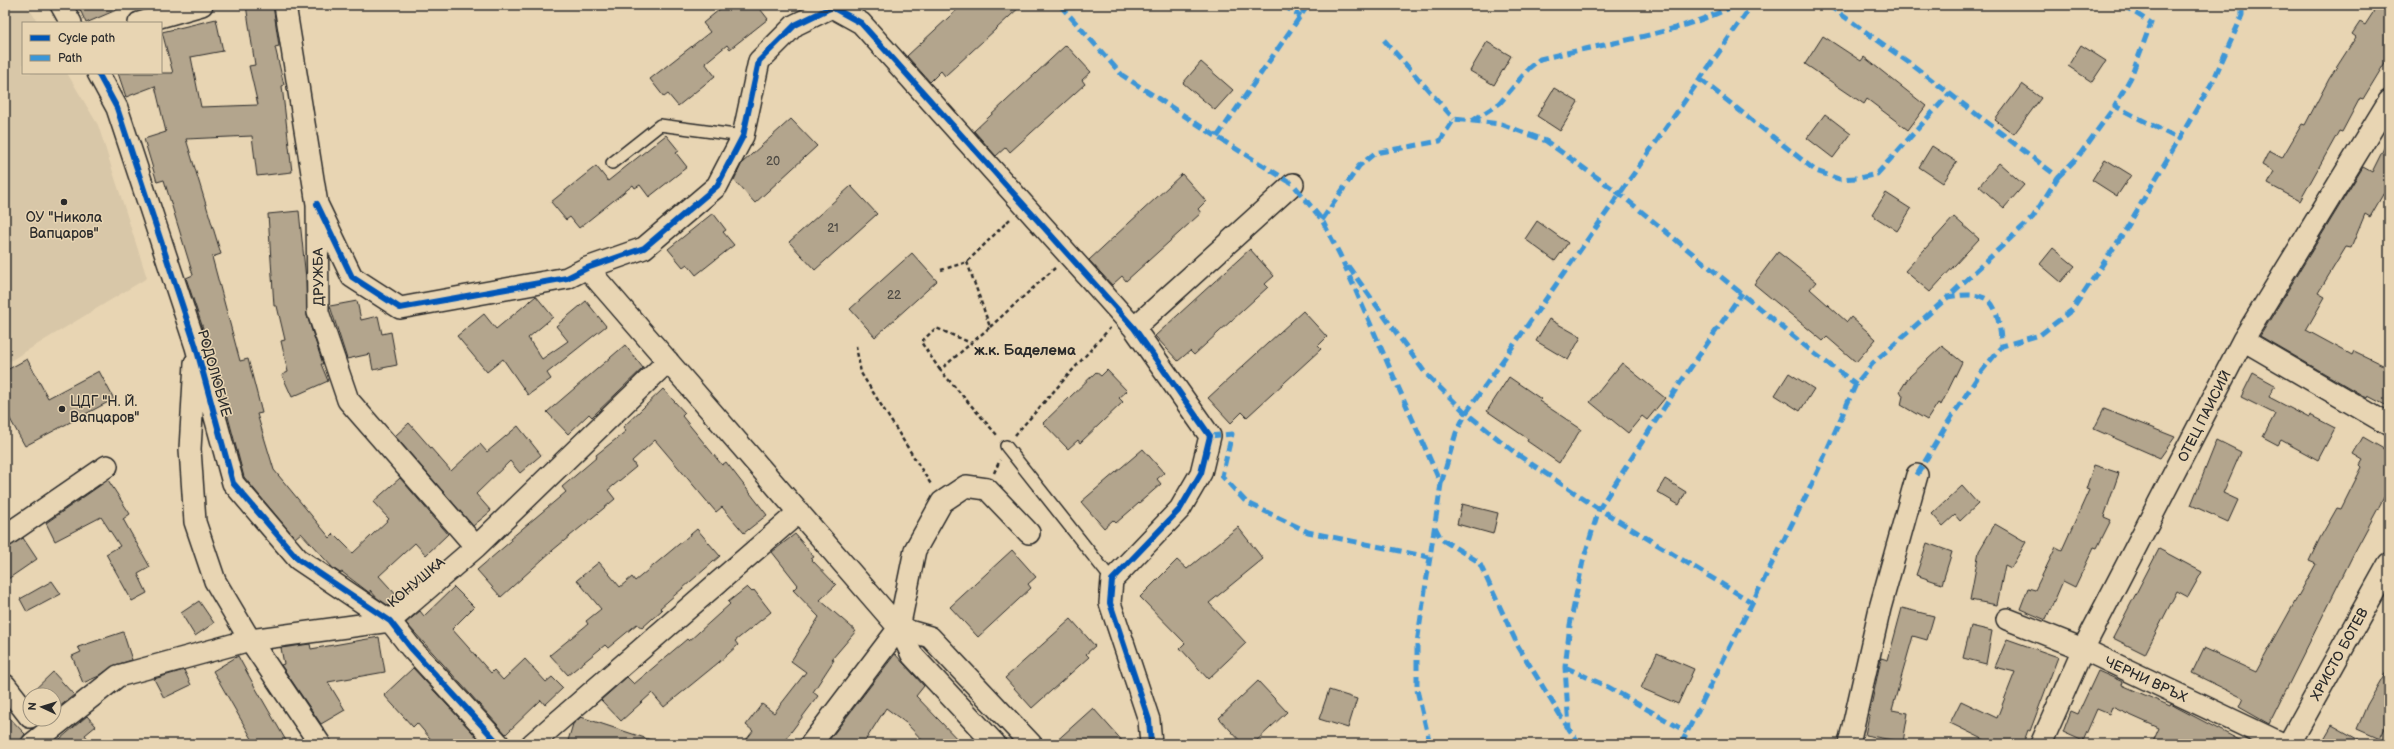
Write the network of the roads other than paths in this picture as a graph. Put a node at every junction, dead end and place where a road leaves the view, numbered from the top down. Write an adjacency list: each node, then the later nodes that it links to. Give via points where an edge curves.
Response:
1 (61, 5): 4 (street)
2 (202, 5): 5 (street)
3 (285, 5): 11 (street, ДРУЖБА)
4 (70, 22)
5 (142, 22)
6 (99, 74): 15 (street, РОДОЛЮБИЕ, via 117,108)
7 (2389, 101): 14 (street, ОТЕЦ ПАИСИЙ)
8 (743, 136): 9 (lane, via 660,125); 12 (street, via 717,186 650,243 644,248); 13 (street, via 759,61 795,25 832,7 861,23)
9 (612, 163)
10 (1293, 184): 13 (street)
11 (317, 204): 12 (street, via 352,277 400,308 567,278); 24 (street, ДРУЖБА, via 318,312 348,400)
12 (587, 268): 16 (street)
13 (1127, 322): 26 (street, via 1210,436 1200,473 1180,509)
14 (2243, 340): 17 (street); 31 (street, ОТЕЦ ПАИСИЙ)
15 (196, 347): 28 (street, РОДОЛЮБИЕ, via 233,483 298,559); 30 (street, via 190,449 195,522 215,581)
16 (668, 361): 21 (street); 24 (street, КОНУШКА)
17 (2389, 425)
18 (1006, 446): 26 (lane)
19 (107, 466): 23 (street)
20 (1917, 475): 41 (street, via 1880,608)
21 (799, 512): 29 (street); 34 (street)
22 (1029, 533): 29 (street, via 987,489 966,486 942,502 915,550)
23 (5, 536)
24 (476, 547): 28 (street, КОНУШКА)
25 (2389, 564): 44 (main road, ХРИСТО БОТЕВ)
26 (1112, 580): 40 (street, via 1110,604 1149,720)
27 (2007, 619): 31 (street, ЧЕРНИ ВРЪХ)
28 (390, 621): 30 (street, КОНУШКА); 36 (street, РОДОЛЮБИЕ, via 411,648)
29 (899, 628): 37 (street); 38 (street, via 912,655); 39 (street, via 930,638)
30 (250, 640): 33 (street, КОНУШКА, via 118,676); 35 (street)
31 (2083, 649): 42 (street, ОТЕЦ ПАИСИЙ); 43 (street, ЧЕРНИ ВРЪХ)
32 (5, 685): 33 (street)
33 (38, 732)
34 (539, 743)
35 (320, 744)
36 (499, 744)
37 (812, 744)
38 (995, 744)
39 (1031, 744)
40 (1152, 744)
41 (1849, 744)
42 (2041, 744)
43 (2283, 744)
44 (2289, 744)

